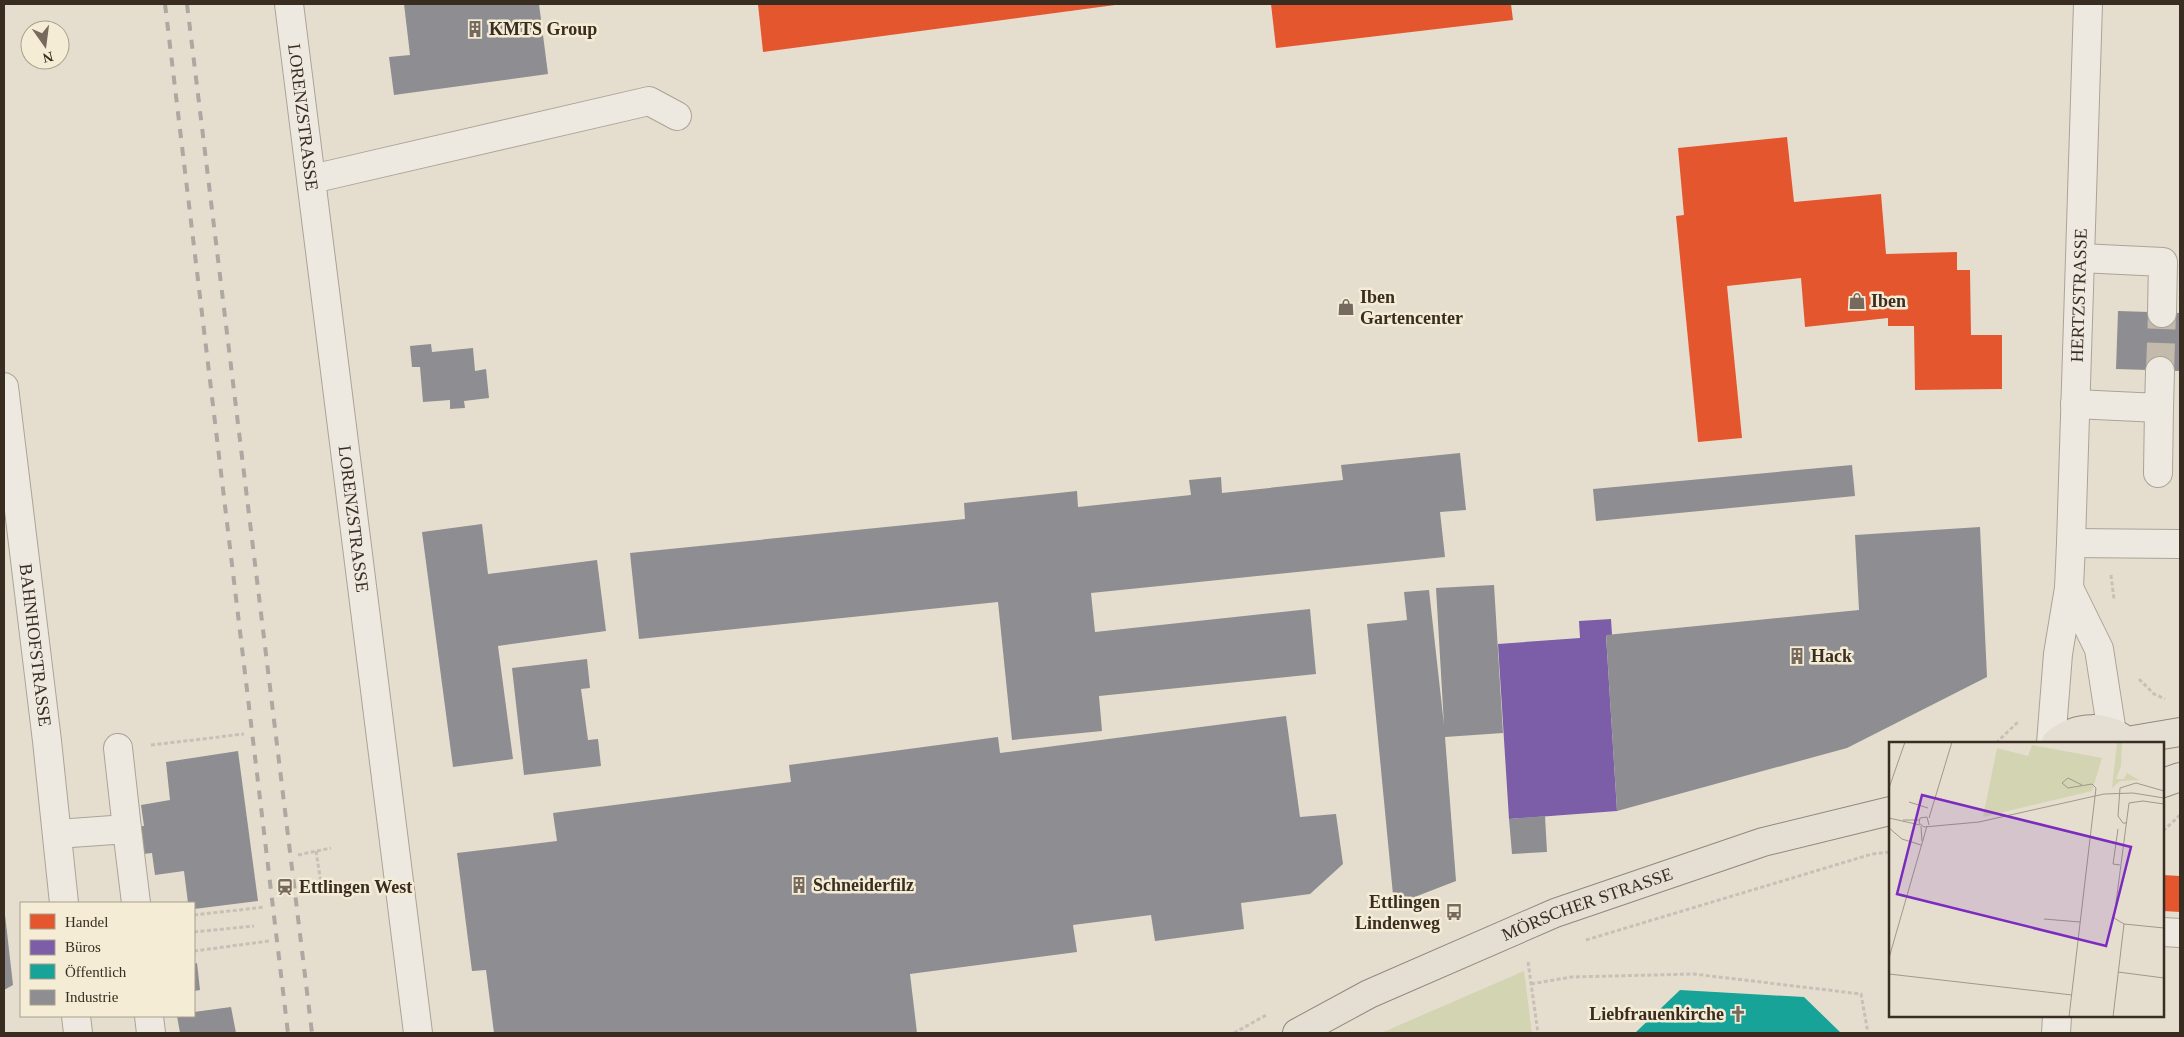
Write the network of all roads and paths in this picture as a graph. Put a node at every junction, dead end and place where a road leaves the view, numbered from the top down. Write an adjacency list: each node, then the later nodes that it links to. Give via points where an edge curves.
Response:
1 (289, 4): 4 (street, LORENZSTRASSE)
2 (2088, 4): 5 (street, HERTZSTRASSE)
3 (677, 116): 4 (street, via 649,101)
4 (312, 180): 53 (street, LORENZSTRASSE)
5 (2080, 258): 6 (street, via 2163,262); 9 (street, HERTZSTRASSE)
6 (2162, 313)
7 (2160, 371): 10 (street)
8 (4, 387): 28 (street, BAHNHOFSTRASSE)
9 (2075, 404): 10 (street); 12 (street, HERTZSTRASSE)
10 (2159, 408): 11 (street)
11 (2158, 473)
12 (2071, 544): 13 (street); 14 (street, HERTZSTRASSE)
13 (2180, 544)
14 (2069, 588): 17 (street, HERTZSTRASSE, via 2099,649); 18 (street, HERTZSTRASSE, via 2058,654)
15 (2180, 732): 17 (main road)
16 (244, 734): 20 (path)
17 (2122, 739): 19 (main road, via 2096,729 2079,730)
18 (2051, 742)
19 (2057, 742)
20 (146, 746)
21 (118, 748): 26 (street)
22 (2180, 777): 23 (main road)
23 (2164, 783)
24 (1889, 812): 54 (main road, MÖRSCHER STRASSE, via 1763,842 1555,913 1369,994)
25 (2180, 815): 27 (path)
26 (127, 829): 28 (street); 35 (street)
27 (2164, 830)
28 (57, 834): 34 (street, BAHNHOFSTRASSE)
29 (331, 848): 30 (path)
30 (316, 851): 32 (path); 33 (path)
31 (1889, 852): 43 (path, via 1872,854)
32 (298, 855)
33 (323, 896)
34 (64, 902)
35 (136, 902)
36 (265, 907): 37 (path)
37 (195, 915)
38 (254, 926): 39 (path)
39 (195, 932)
40 (2164, 932): 41 (street)
41 (2180, 933)
42 (269, 940): 44 (path)
43 (1578, 943)
44 (195, 951)
45 (1536, 959): 46 (path)
46 (1528, 962): 47 (path); 48 (path)
47 (1519, 966)
48 (1531, 984): 55 (path); 56 (path, via 1571,977 1694,974 1861,994)
49 (76, 1017): 51 (street)
50 (149, 1017): 52 (street)
51 (78, 1033)
52 (150, 1033)
53 (418, 1033)
54 (1297, 1033)
55 (1538, 1033)
56 (1868, 1033)

